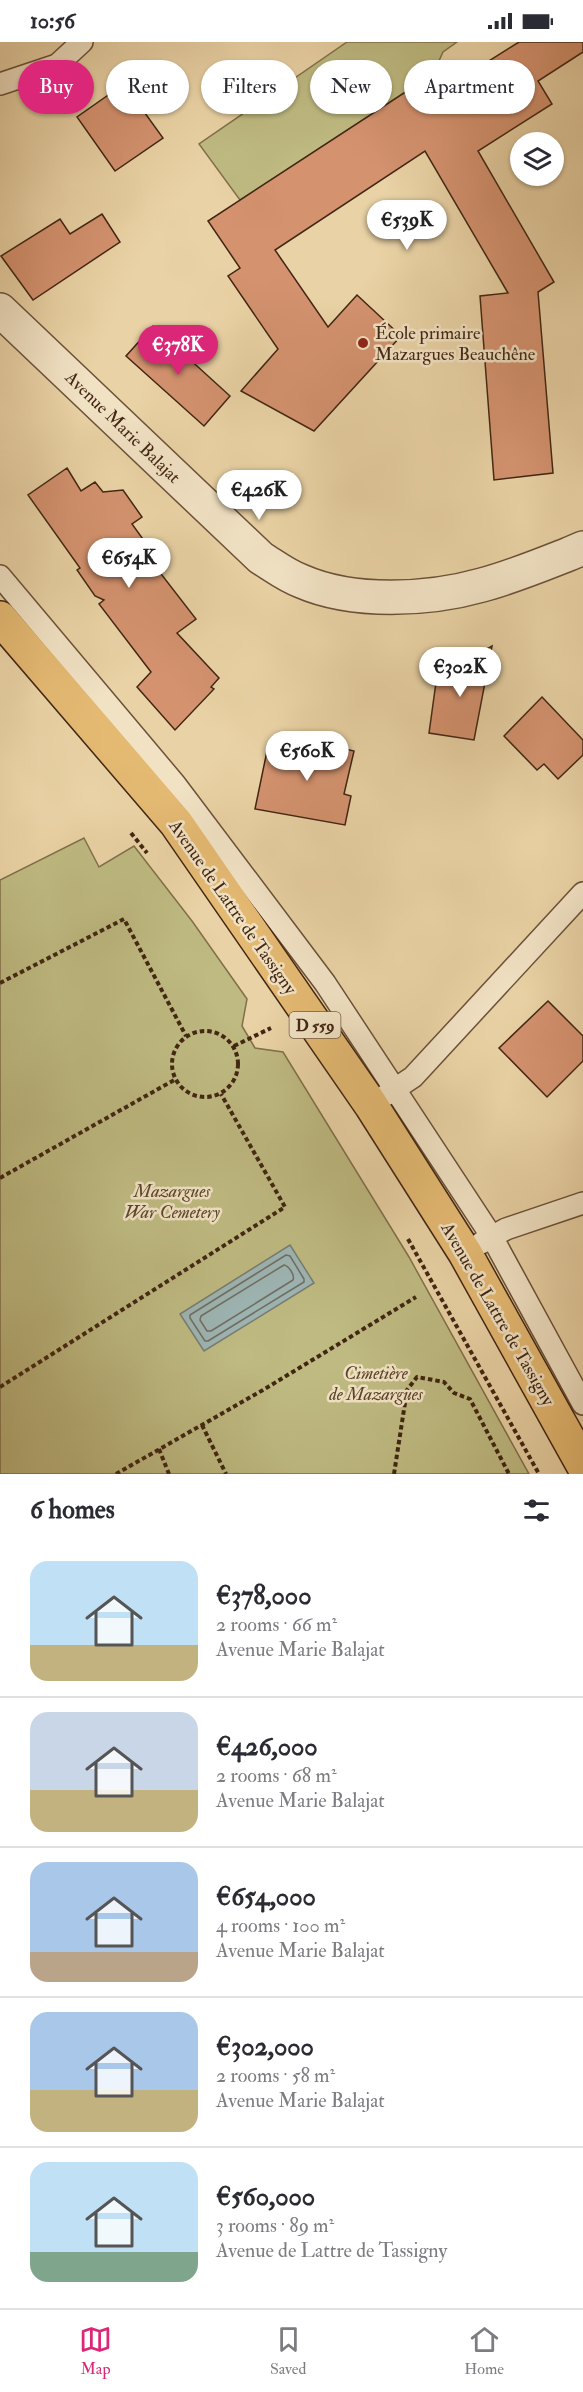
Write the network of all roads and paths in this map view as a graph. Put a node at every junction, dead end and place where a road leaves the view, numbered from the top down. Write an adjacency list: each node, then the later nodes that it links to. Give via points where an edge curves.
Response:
1 (82, 42): 2 (lane, via 57,64)
2 (2, 80)
3 (0, 310): 4 (street, Avenue Marie Balajat, via 261,558 300,581 341,594 381,598 455,591 483,585)
4 (583, 548)
5 (0, 576): 16 (lane, via 175,784 324,983)
6 (0, 618): 16 (main road, Avenue de Lattre de Tassigny / D 559, via 176,823)
7 (123, 825): 8 (path)
8 (154, 861)
9 (583, 893): 16 (lane, via 413,1077)
10 (0, 983): 12 (path, via 124,919)
11 (279, 1024): 13 (path)
12 (186, 1036): 13 (path, via 196,1031 217,1033); 14 (path, via 173,1053 171,1064)
13 (234, 1046): 15 (path, via 238,1068 235,1079)
14 (176, 1079): 15 (path, via 186,1092 196,1096); 17 (path)
15 (221, 1094): 22 (path, via 285,1207)
16 (383, 1097): 20 (main road, Avenue de Lattre de Tassigny / D 559)
17 (0, 1178)
18 (583, 1203): 20 (lane, via 506,1229)
19 (407, 1239): 32 (path)
20 (478, 1245): 23 (lane); 26 (main road, Avenue de Lattre de Tassigny / D 559)
21 (416, 1297): 24 (path)
22 (0, 1387)
23 (583, 1404)
24 (202, 1425): 25 (path); 29 (path)
25 (159, 1449): 27 (path); 28 (path)
26 (583, 1465)
27 (119, 1473)
28 (169, 1474)
29 (226, 1474)
30 (394, 1474): 31 (path, via 407,1390 417,1377 444,1382 454,1393 470,1399)
31 (509, 1474)
32 (539, 1474)

